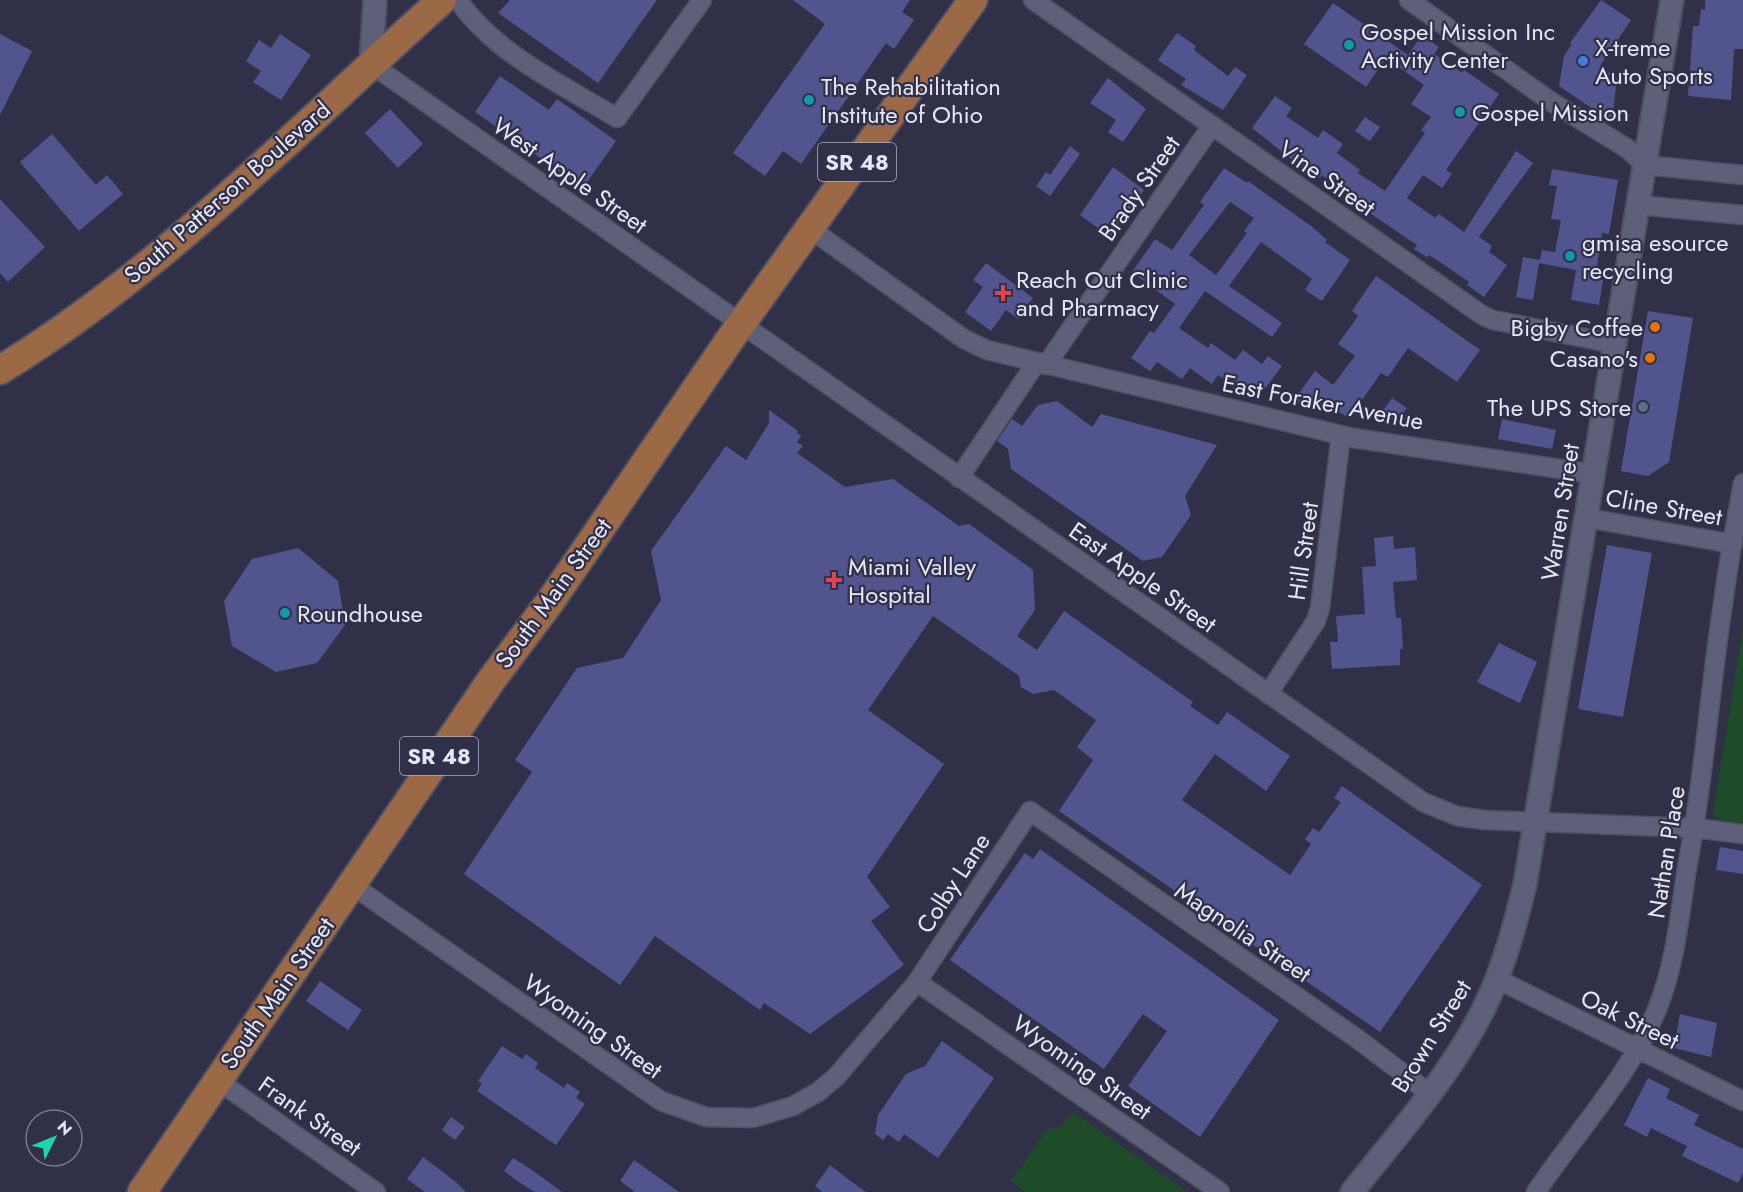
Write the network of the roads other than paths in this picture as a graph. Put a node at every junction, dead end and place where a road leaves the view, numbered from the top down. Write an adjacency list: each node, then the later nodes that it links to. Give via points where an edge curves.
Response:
1 (375, 0): 9 (street)
2 (442, 0): 9 (main road, South Patterson Boulevard)
3 (458, 0): 4 (street, via 472,20 525,62 617,118)
4 (702, 0)
5 (973, 0): 15 (main road, South Main Street / SR 48)
6 (1033, 0): 10 (street, Vine Street)
7 (1409, 0): 11 (street, via 1550,101 1628,149)
8 (1672, 0): 11 (street, Warren Street)
9 (371, 64): 16 (street, West Apple Street); 19 (main road, South Patterson Boulevard, via 192,228 95,307)
10 (1211, 127): 17 (street, Vine Street, via 1487,317); 18 (street, Brady Street)
11 (1645, 165): 12 (street); 13 (street, Warren Street)
12 (1743, 175)
13 (1638, 205): 14 (street); 17 (street, Warren Street)
14 (1743, 215)
15 (809, 228): 16 (main road, South Main Street / SR 48); 18 (street, East Foraker Avenue, via 964,339 987,350)
16 (741, 324): 22 (street, East Apple Street); 31 (main road, South Main Street / SR 48, via 552,598 489,682)
17 (1615, 344): 21 (street, Warren Street)
18 (1041, 364): 20 (street, East Foraker Avenue); 22 (street, Brady Street)
19 (0, 370)
20 (1341, 435): 21 (street, East Foraker Avenue); 26 (street, Hill Street, via 1317,621)
21 (1593, 474): 24 (street, Warren Street)
22 (959, 478): 26 (street, East Apple Street)
23 (1743, 483): 25 (street, Nathan Place)
24 (1587, 518): 25 (street, Cline Street); 28 (street, Warren Street)
25 (1733, 544): 29 (street, Nathan Place)
26 (1268, 694): 28 (street, East Apple Street, via 1423,802 1457,816)
27 (1030, 811): 33 (street, Colby Lane); 37 (street, Magnolia Street)
28 (1536, 820): 29 (street, East Apple Street); 32 (street, Brown Street, via 1516,922)
29 (1695, 828): 30 (street, East Apple Street); 34 (street, Nathan Place, via 1676,951 1657,1009)
30 (1743, 834)
31 (352, 885): 35 (main road, South Main Street / SR 48); 36 (street, Wyoming Street, via 652,1096 681,1111 706,1118 753,1118 794,1106)
32 (1497, 979): 34 (street, Oak Street); 37 (street, Brown Street, via 1472,1029)
33 (917, 981): 36 (street, Colby Lane); 41 (street, Wyoming Street)
34 (1637, 1050): 38 (street, Oak Street); 43 (street, Nathan Place)
35 (217, 1080): 39 (main road, South Main Street / SR 48); 40 (street, Frank Street)
36 (829, 1083)
37 (1429, 1093): 42 (street, Brown Street)
38 (1743, 1101)
39 (142, 1192)
40 (376, 1192)
41 (1220, 1192)
42 (1352, 1192)
43 (1536, 1192)

